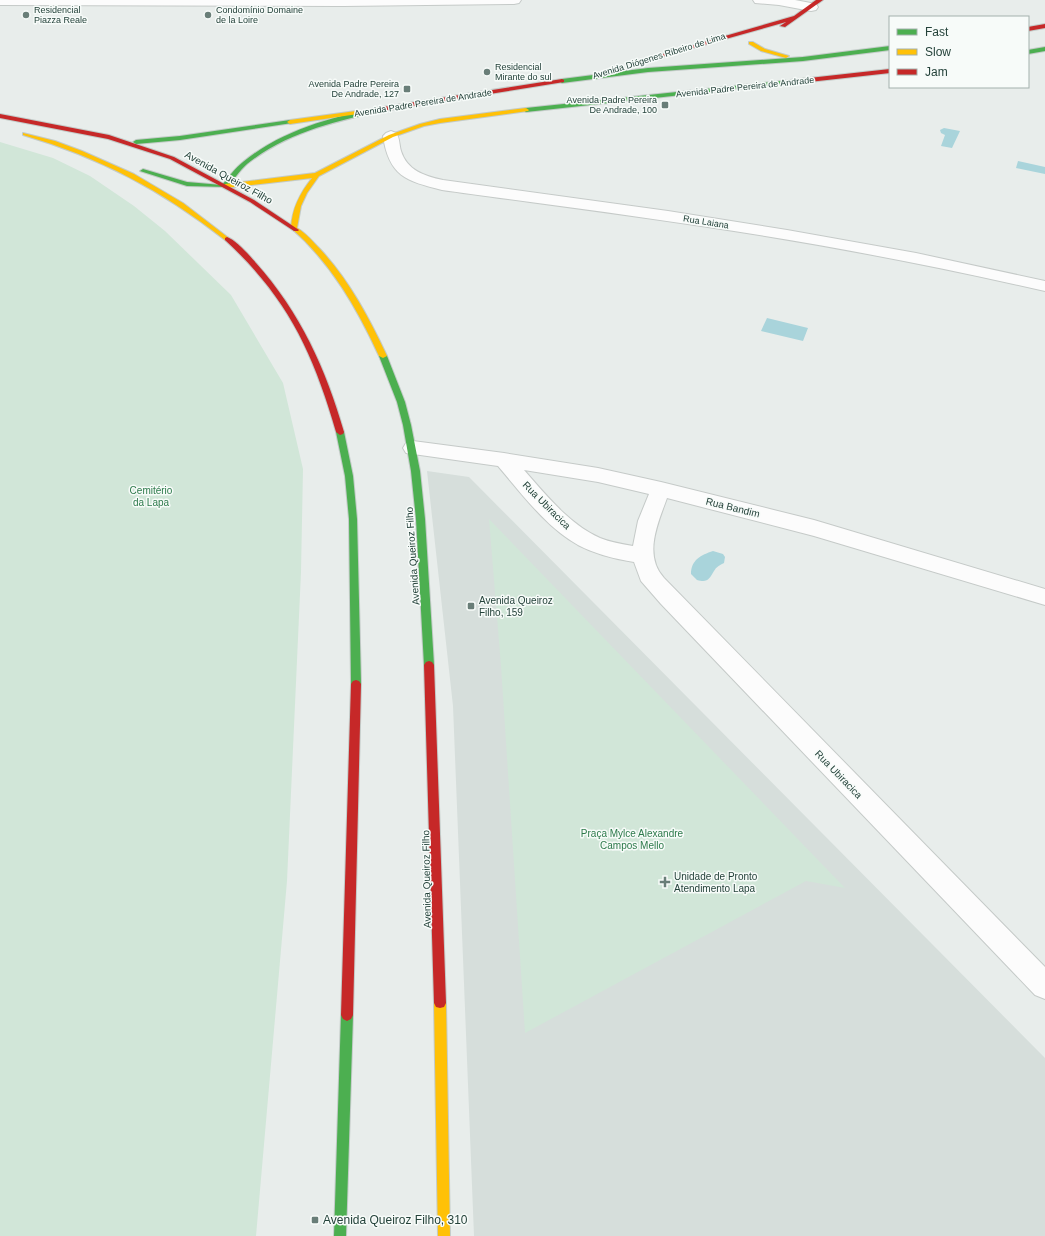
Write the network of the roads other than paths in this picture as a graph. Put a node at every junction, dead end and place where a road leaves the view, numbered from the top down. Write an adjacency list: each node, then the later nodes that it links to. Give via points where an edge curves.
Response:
1 (514, 0): 4 (street)
2 (760, 0): 5 (street, Avenida Diógenes Ribeiro de Lima)
3 (0, 1): 4 (street)
4 (344, 1)
5 (815, 3): 6 (main road, Avenida Diógenes Ribeiro de Lima)
6 (796, 16): 14 (main road, Avenida Diógenes Ribeiro de Lima, via 748,44); 18 (main road, Avenida Diógenes Ribeiro de Lima)
7 (1045, 26): 8 (main road)
8 (1029, 29)
9 (889, 49): 11 (main road, Avenida Padre Pereira de Andrade)
10 (1045, 49): 12 (main road)
11 (859, 52): 14 (main road, Avenida Padre Pereira de Andrade); 17 (main road, via 869,54 878,60 879,67)
12 (1029, 52)
13 (724, 55): 15 (main road, Avenida Diógenes Ribeiro de Lima)
14 (803, 59): 15 (main road, Avenida Padre Pereira de Andrade)
15 (687, 68): 18 (main road, Avenida Padre Pereira de Andrade); 19 (main road, Avenida Diógenes Ribeiro de Lima)
16 (889, 71): 17 (main road, Avenida Padre Pereira de Andrade)
17 (874, 73): 22 (main road, Avenida Padre Pereira de Andrade)
18 (593, 76): 21 (main road, Avenida Diógenes Ribeiro de Lima, via 563,85); 25 (main road, Avenida Padre Pereira de Andrade)
19 (670, 77)
20 (654, 87): 22 (main road)
21 (550, 92)
22 (638, 98): 24 (main road, Avenida Padre Pereira de Andrade)
23 (541, 99): 24 (main road)
24 (529, 110): 28 (main road, Avenida Padre Pereira de Andrade, via 440,121)
25 (356, 113): 30 (main road); 32 (main road, Avenida Padre Pereira de Andrade, via 305,130 269,147 244,164)
26 (0, 116): 30 (main road, Avenida Queiroz Filho, via 80,130)
27 (17, 132): 29 (main road)
28 (391, 136): 31 (main road, Avenida Padre Pereira de Andrade); 37 (street, Rua Laiana, via 394,156 403,170 411,176 442,185 701,221 886,252)
29 (49, 140): 32 (main road, via 77,146 174,181); 35 (main road, via 84,152 140,179)
30 (129, 143): 32 (main road, Avenida Queiroz Filho, via 177,160)
31 (317, 175): 32 (main road, Avenida Padre Pereira de Andrade); 36 (main road, via 297,204)
32 (225, 186): 33 (main road); 36 (main road, Avenida Queiroz Filho, via 251,198)
33 (215, 198)
34 (206, 208): 35 (main road)
35 (198, 217): 44 (main road, via 227,238 252,262 277,291 298,326 323,380 338,426 350,487 356,619 355,720)
36 (294, 228): 38 (main road, Avenida Queiroz Filho, via 322,254 346,285 373,334 394,382)
37 (1045, 286)
38 (413, 448): 39 (street, Rua Bandim); 45 (main road, Avenida Queiroz Filho, via 425,572 436,833)
39 (504, 460): 40 (street, Rua Bandim, via 598,475); 41 (street, Rua Ubiracica, via 552,513 578,536 607,549)
40 (661, 490): 41 (street, Rua Ubiracica, via 643,538); 42 (street, Rua Bandim, via 814,528)
41 (642, 556): 43 (street, Rua Ubiracica, via 649,575 669,598)
42 (1045, 597)
43 (1045, 986)
44 (340, 1236)
45 (444, 1236)

